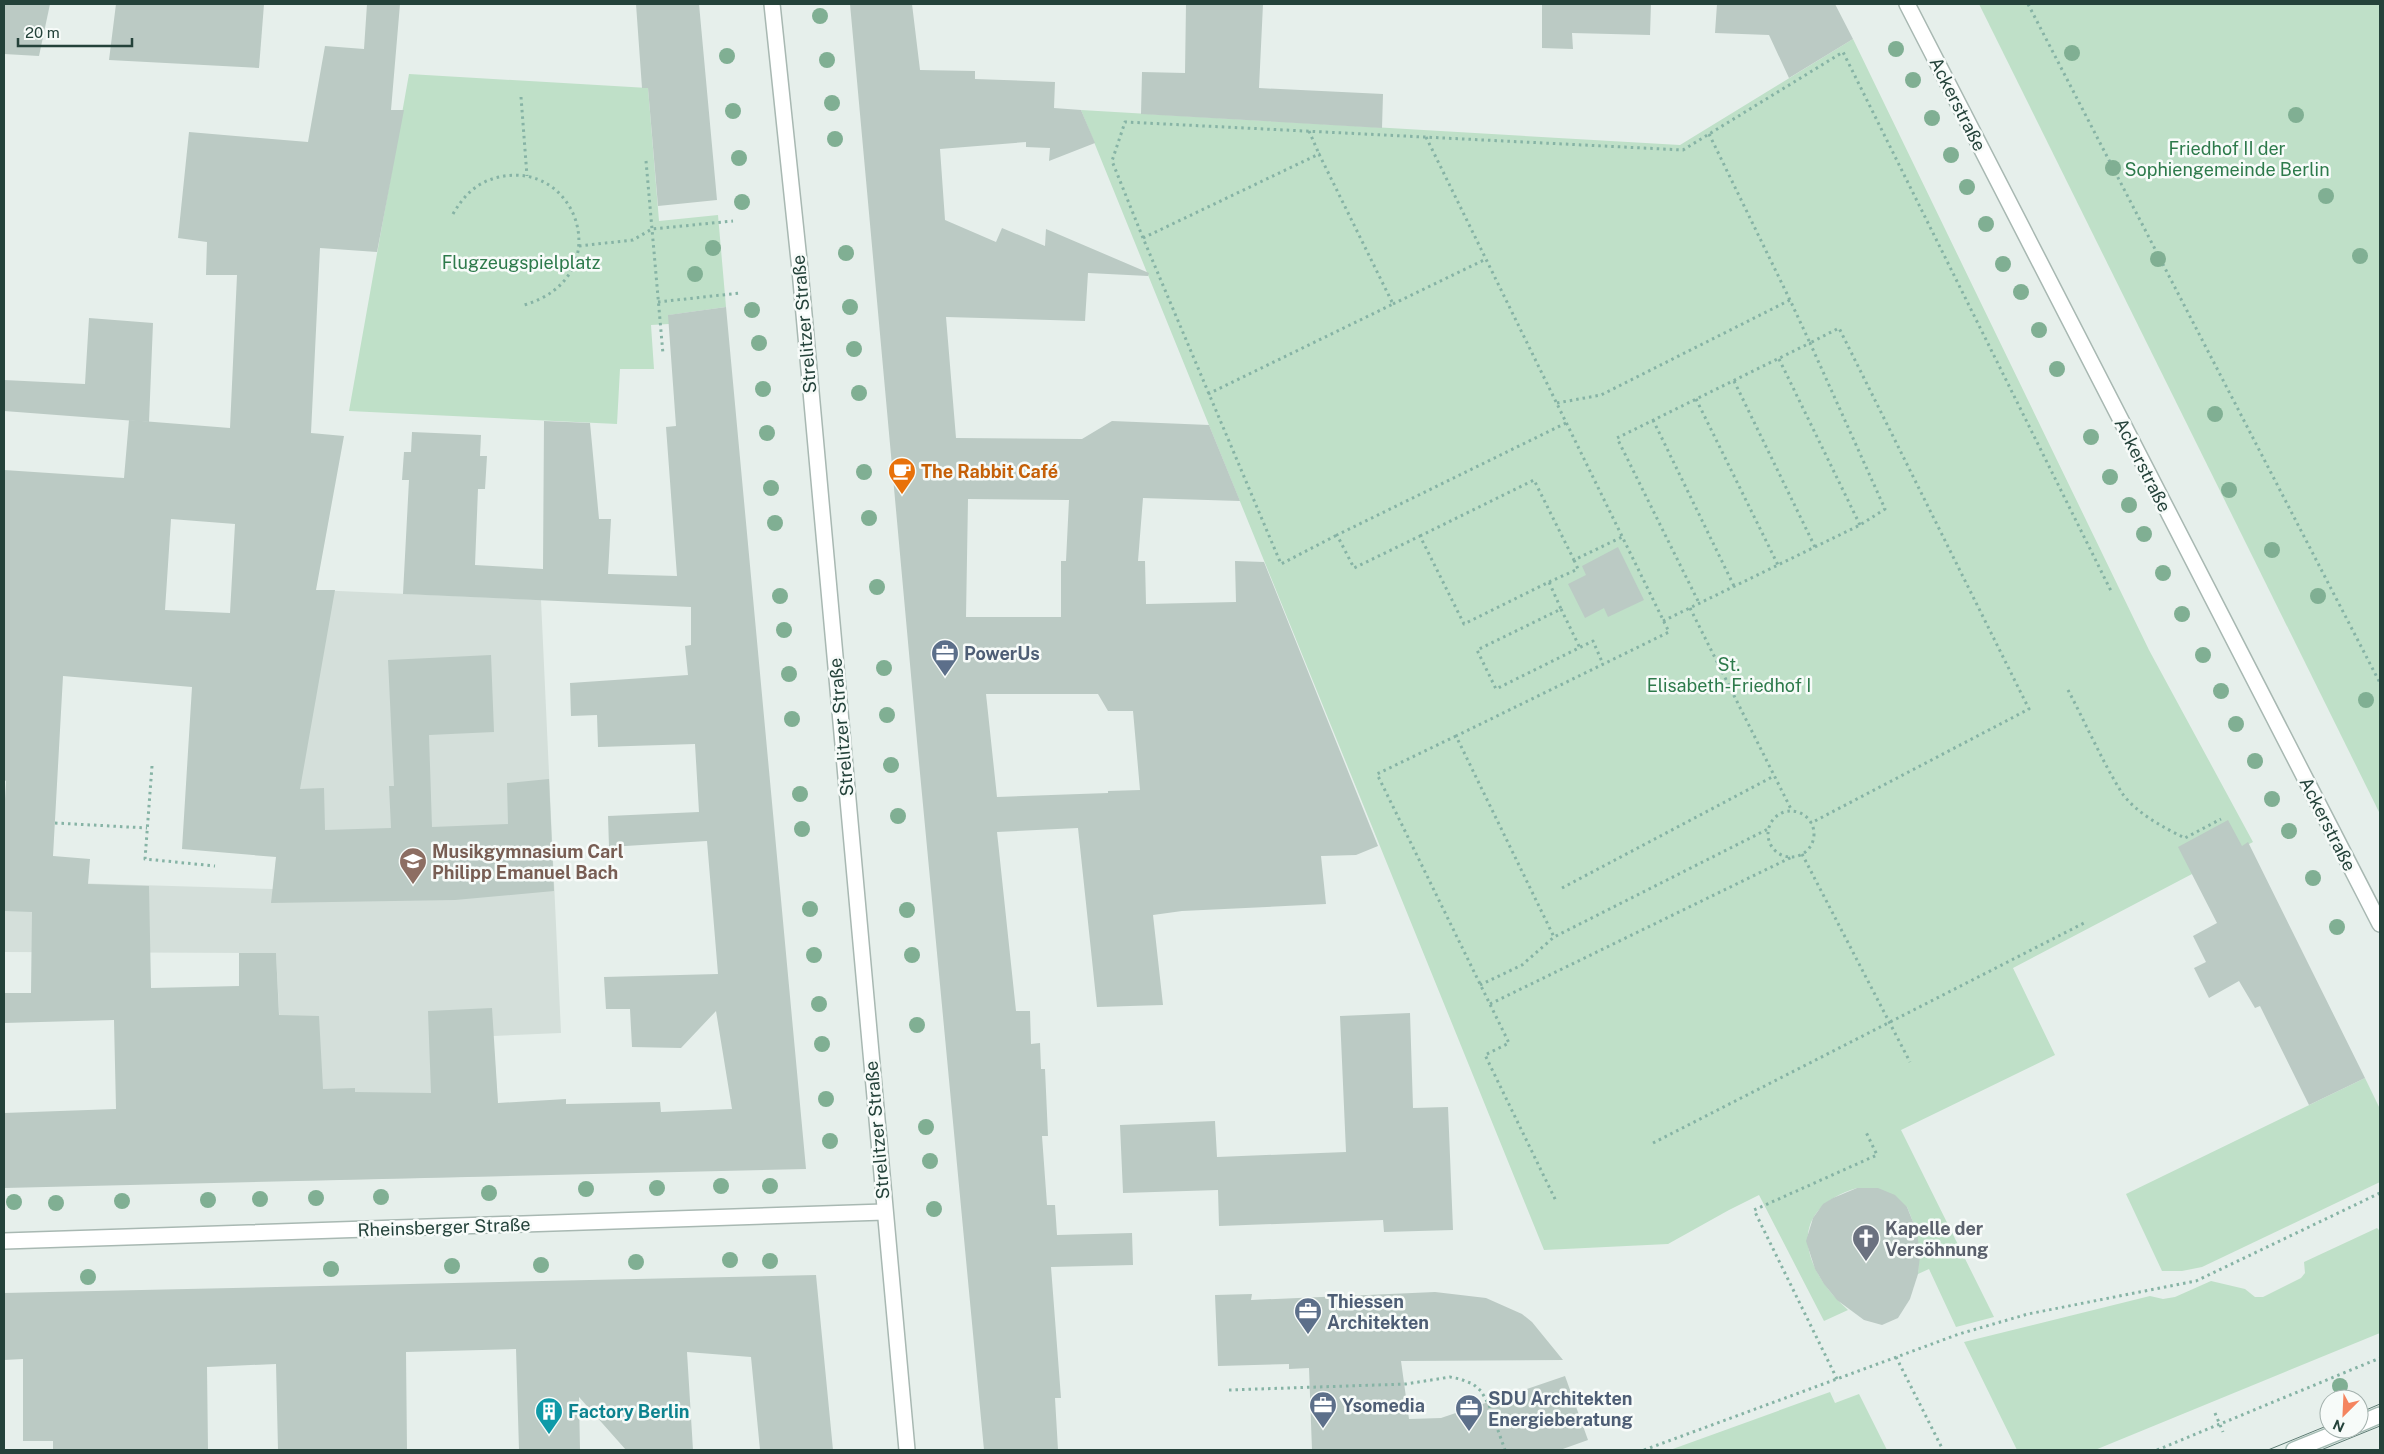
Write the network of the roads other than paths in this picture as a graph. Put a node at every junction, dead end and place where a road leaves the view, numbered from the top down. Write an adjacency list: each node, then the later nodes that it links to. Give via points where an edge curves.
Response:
1 (772, 4): 4 (street, Strelitzer Straße)
2 (1907, 4): 3 (street, Ackerstraße)
3 (2380, 924)
4 (884, 1212): 5 (street, Rheinsberger Straße); 7 (street, Strelitzer Straße)
5 (4, 1241)
6 (2321, 1439): 8 (street)
7 (907, 1450)
8 (2294, 1450)

